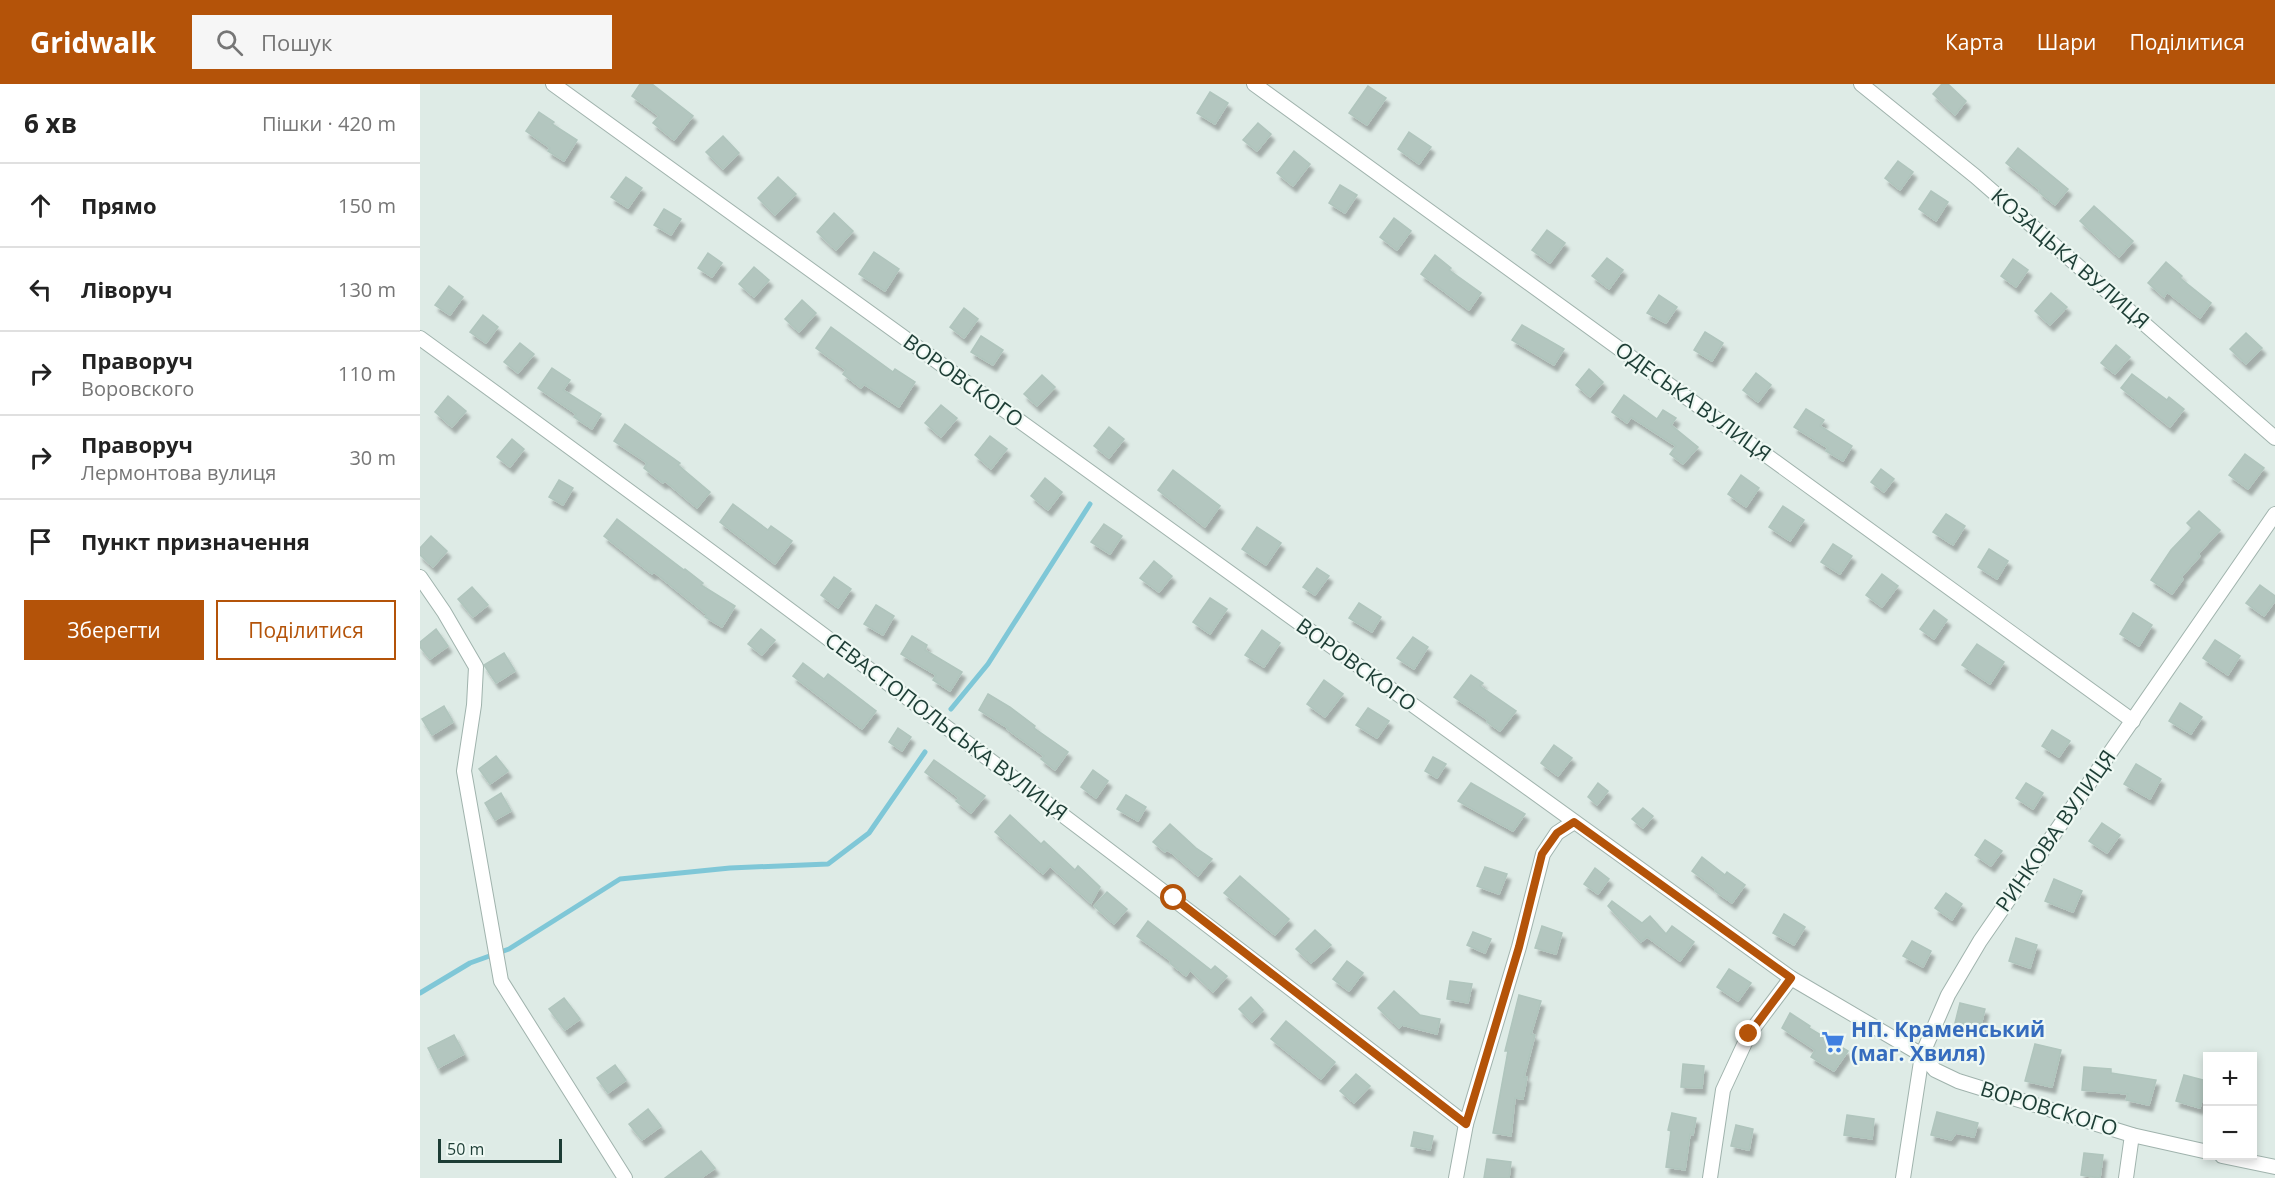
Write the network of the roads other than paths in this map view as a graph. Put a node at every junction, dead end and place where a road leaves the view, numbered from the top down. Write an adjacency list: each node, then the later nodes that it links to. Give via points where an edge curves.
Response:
1 (553, 84): 9 (street, ВОРОВСКОГО)
2 (1254, 84): 8 (street, ОДЕСЬКА ВУЛИЦЯ)
3 (1861, 84): 5 (street, КОЗАЦЬКА ВУЛИЦЯ, via 1975,176)
4 (420, 338): 12 (street, СЕВАСТОПОЛЬСЬКА ВУЛИЦЯ, via 1174,898)
5 (2275, 438)
6 (2275, 514): 8 (street, РИНКОВА ВУЛИЦЯ)
7 (420, 577): 17 (street, via 476,667 464,771 501,981)
8 (2133, 721): 11 (street, РИНКОВА ВУЛИЦЯ, via 1980,941 1948,995)
9 (1574, 822): 10 (street, ВОРОВСКОГО); 12 (street, via 1557,833 1542,854 1519,947)
10 (1791, 978): 11 (street, ВОРОВСКОГО); 19 (street, via 1749,1034 1723,1090)
11 (1922, 1055): 13 (street, ВОРОВСКОГО, via 1935,1070 1958,1081); 20 (street, РИНКОВА ВУЛИЦЯ)
12 (1466, 1124): 18 (street)
13 (2132, 1135): 14 (street, ВОРОВСКОГО); 21 (street)
14 (2203, 1151)
15 (2244, 1160): 16 (street)
16 (2275, 1167)
17 (625, 1178)
18 (1456, 1178)
19 (1710, 1178)
20 (1903, 1178)
21 (2126, 1178)

